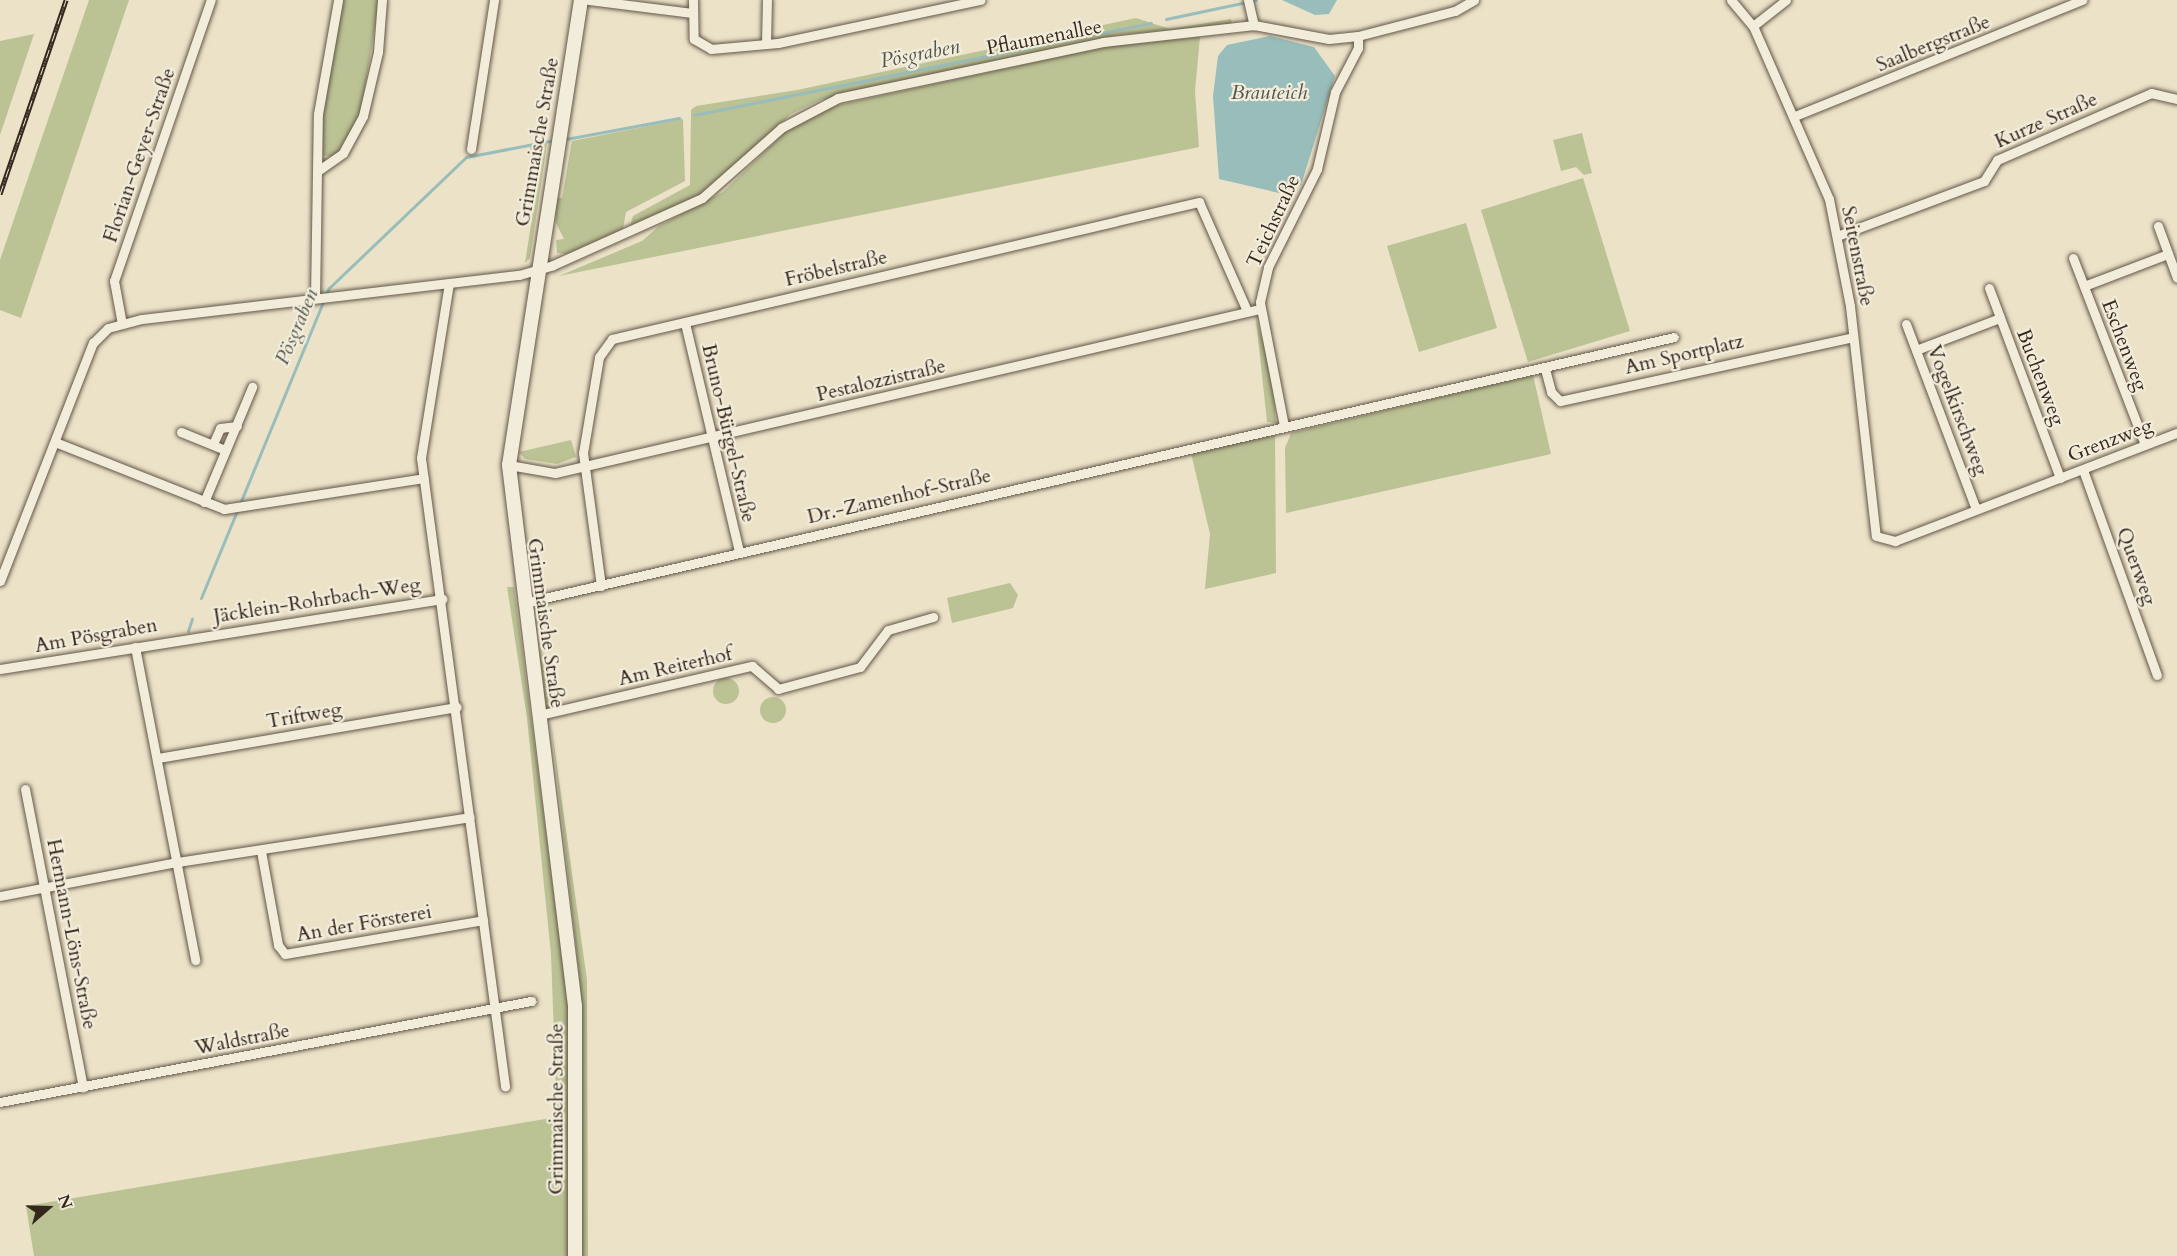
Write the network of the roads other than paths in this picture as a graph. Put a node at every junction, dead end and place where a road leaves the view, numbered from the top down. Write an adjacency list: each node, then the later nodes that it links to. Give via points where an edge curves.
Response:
1 (211, 0): 38 (street, Florian-Geyer-Straße, via 114,281)
2 (338, 0): 23 (street, via 322,68)
3 (382, 0): 23 (street, via 378,52 363,116 343,153)
4 (494, 0): 22 (street)
5 (581, 0): 28 (main road, Grimmaische Straße)
6 (589, 0): 15 (street)
7 (693, 0): 15 (street)
8 (767, 0): 19 (street)
9 (980, 0): 19 (street)
10 (1474, 0): 18 (street, Pflaumenallee, via 1455,11)
11 (1731, 0): 17 (street, Seitenstraße)
12 (1786, 0): 17 (street)
13 (2082, 0): 21 (street, Saalbergstraße)
14 (1248, 4): 16 (street)
15 (692, 13): 19 (street, via 694,39 703,48)
16 (1254, 25): 18 (street, Pflaumenallee, via 1329,39); 28 (street, Pflaumenallee, via 1103,42 838,98 781,128 702,198)
17 (1753, 26): 21 (street, Seitenstraße)
18 (1358, 36): 34 (street, Teichstraße, via 1358,48 1335,92 1317,169 1265,276)
19 (766, 43)
20 (2177, 99): 25 (street, Kurze Straße, via 2151,93 1997,160 1984,181)
21 (1795, 116): 25 (street, Seitenstraße)
22 (471, 149)
23 (318, 170): 33 (street)
24 (2158, 226): 26 (street)
25 (1837, 236): 41 (street, Seitenstraße)
26 (2168, 255): 29 (street); 31 (street)
27 (2073, 258): 31 (street, Eschenweg)
28 (536, 270): 30 (street, Pflaumenallee); 54 (main road, Grimmaische Straße)
29 (2177, 278)
30 (449, 283): 33 (street, Pflaumenallee); 57 (street, via 421,458)
31 (2084, 286): 52 (street, Eschenweg)
32 (1989, 288): 36 (street, Buchenweg)
33 (322, 298): 38 (street, Pflaumenallee)
34 (1260, 309): 35 (street, Pestalozzistraße); 46 (street, Teichstraße)
35 (1247, 311): 37 (street, Fröbelstraße, via 1198,202); 49 (street, Pestalozzistraße)
36 (2000, 318): 42 (street); 58 (street, Buchenweg)
37 (685, 322): 49 (street, Bruno-Bürgel-Straße); 55 (street, Fröbelstraße, via 619,336 604,346)
38 (122, 324): 50 (street, via 93,343)
39 (1906, 324): 42 (street, Vogelkirschweg)
40 (1674, 337): 43 (street, Am Sportplatz)
41 (1853, 337): 43 (street, Am Sportplatz, via 1560,401 1551,392); 61 (street, Seitenstraße, via 1874,529)
42 (1916, 350): 60 (street, Vogelkirschweg)
43 (1545, 369): 46 (street, Am Sportplatz)
44 (252, 387): 45 (street)
45 (237, 426): 51 (street, via 220,428); 53 (street)
46 (1284, 426): 62 (street, Dr.-Zamenhof-Straße)
47 (181, 432): 51 (street)
48 (2177, 433): 52 (street, Grenzweg)
49 (711, 438): 55 (street, Pestalozzistraße); 62 (street, Bruno-Bürgel-Straße)
50 (55, 442): 59 (street); 63 (street)
51 (213, 444): 53 (street)
52 (2145, 445): 56 (street, Grenzweg)
53 (225, 450): 59 (street)
54 (509, 465): 55 (street, Pestalozzistraße, via 548,473); 66 (main road, Grimmaische Straße)
55 (583, 465): 64 (street, Fröbelstraße)
56 (2083, 470): 58 (street, Grenzweg); 71 (street, Querweg)
57 (424, 478): 59 (street, via 237,508); 65 (street)
58 (2058, 479): 60 (street, Grenzweg)
59 (204, 502)
60 (1976, 510): 61 (street, Grenzweg, via 1895,541)
61 (1880, 540)
62 (739, 552): 64 (street, Dr.-Zamenhof-Straße)
63 (0, 581)
64 (601, 585): 66 (street, Dr.-Zamenhof-Straße)
65 (442, 599): 68 (street, Jäcklein-Rohrbach-Weg); 72 (street)
66 (523, 603): 73 (main road, Grimmaische Straße)
67 (933, 617): 73 (street, Am Reiterhof, via 888,630 860,667 778,689 752,666)
68 (192, 637): 69 (street, Am Pösgraben)
69 (135, 647): 70 (street, Am Pösgraben); 74 (street)
70 (0, 669)
71 (2157, 675)
72 (457, 707): 74 (street, Triftweg); 76 (street)
73 (539, 715): 88 (main road, Grimmaische Straße, via 575,1006)
74 (158, 758): 78 (street)
75 (25, 789): 79 (street, Hermann-Löns-Straße)
76 (470, 817): 77 (street); 81 (street)
77 (261, 851): 78 (street); 81 (street, An der Försterei, via 278,945 285,954)
78 (177, 862): 79 (street); 82 (street)
79 (45, 887): 80 (street); 86 (street, Hermann-Löns-Straße)
80 (0, 896)
81 (483, 920): 84 (street)
82 (195, 960)
83 (531, 1001): 84 (street, Waldstraße)
84 (490, 1010): 85 (street); 86 (street, Waldstraße)
85 (505, 1086)
86 (83, 1087): 87 (street, Waldstraße)
87 (0, 1102)
88 (575, 1256)

